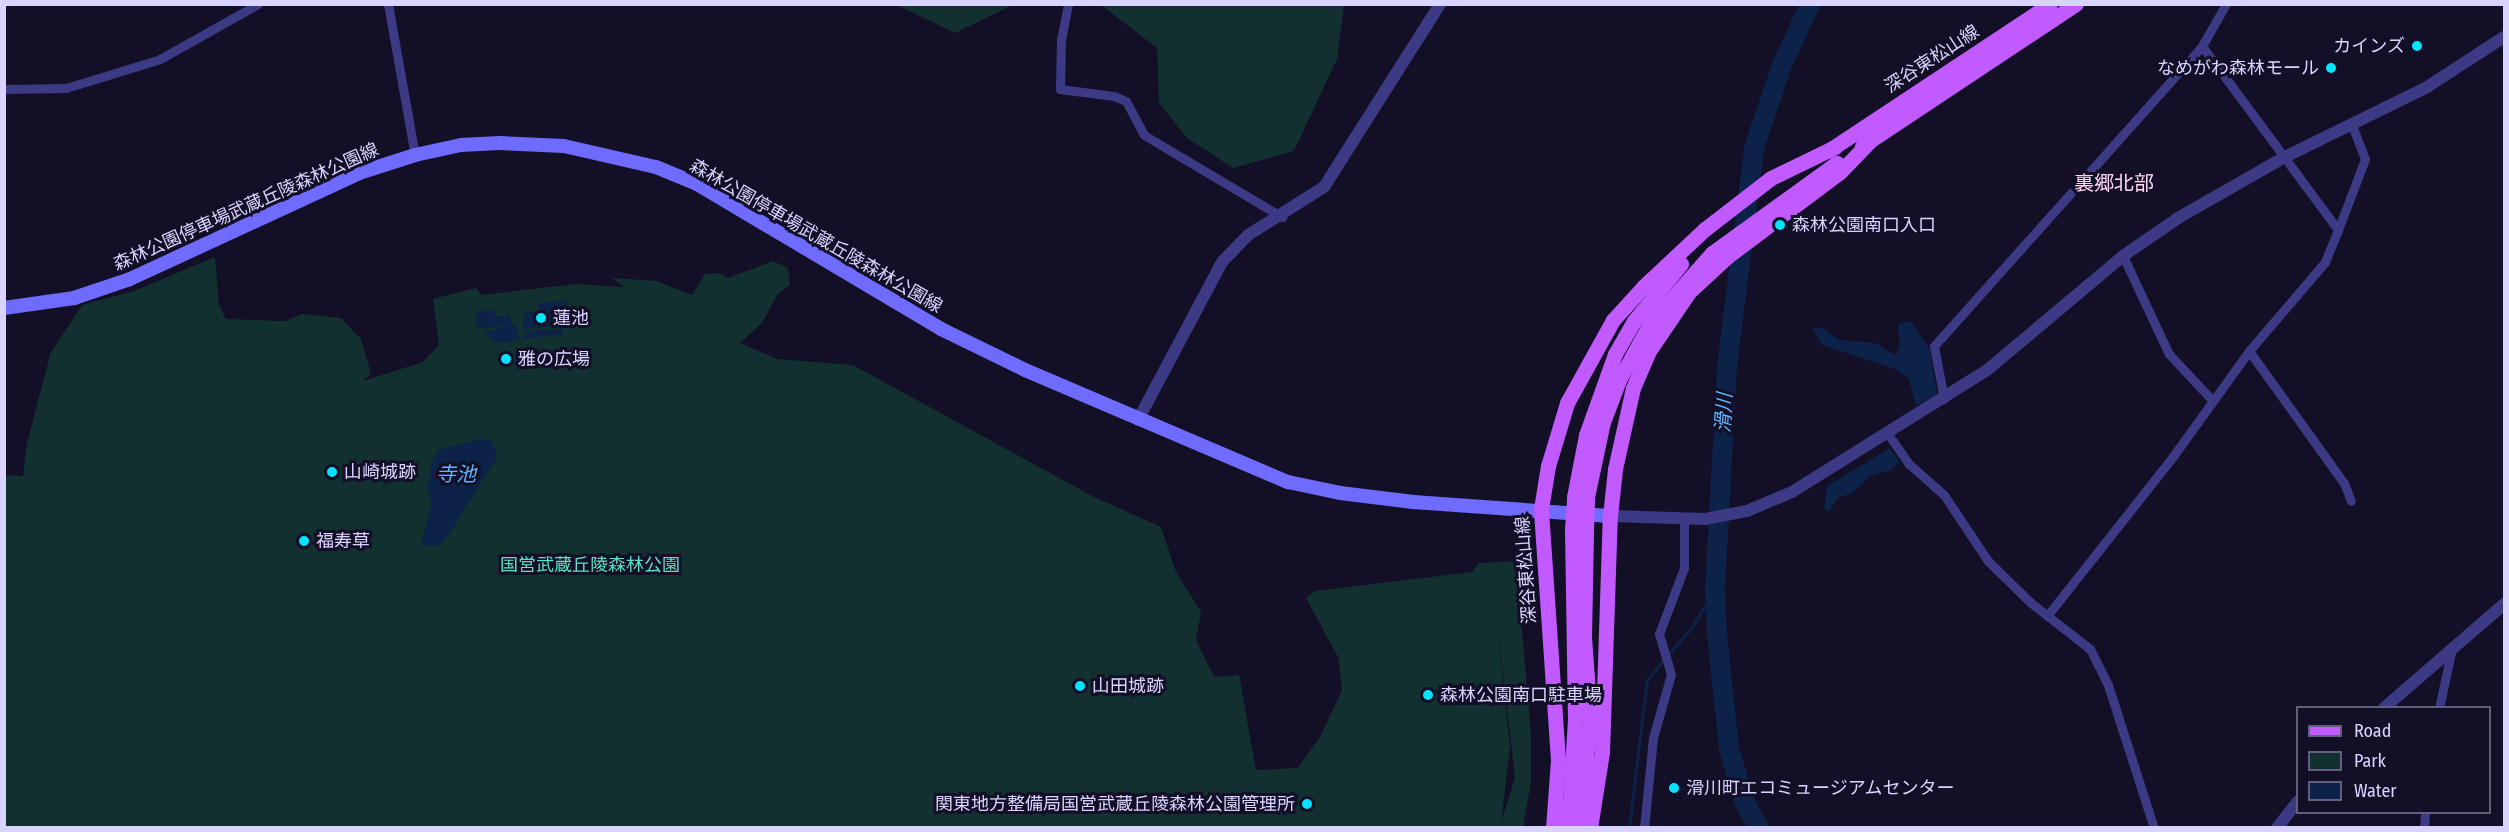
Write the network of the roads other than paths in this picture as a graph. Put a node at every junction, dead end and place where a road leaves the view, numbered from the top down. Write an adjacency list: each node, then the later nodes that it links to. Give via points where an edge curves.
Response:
1 (258, 4): 10 (street, via 160,59 66,88)
2 (1068, 4): 16 (street, via 1061,40 1060,89 1126,101 1144,135)
3 (2050, 4): 13 (main road, 深谷東松山線)
4 (2076, 4): 12 (main road, 深谷東松山線)
5 (2226, 4): 9 (street)
6 (388, 5): 14 (street)
7 (1433, 8): 16 (street, via 1339,168 1324,187)
8 (2505, 37): 11 (street, via 2427,87)
9 (2202, 46): 15 (street); 21 (street, via 1935,346)
10 (4, 89)
11 (2351, 123): 15 (street); 17 (street, via 2365,159)
12 (1870, 141): 25 (main road, 深谷東松山線, via 1726,242 1688,276 1665,305 1619,380); 28 (main road, 深谷東松山線, via 1840,172 1702,279 1649,351 1633,388 1615,469)
13 (1835, 147): 25 (main road, 深谷東松山線, via 1694,250 1634,321 1598,392); 27 (main road, 深谷東松山線, via 1771,178 1705,229 1613,320 1567,402 1548,466)
14 (415, 155): 19 (main road, 森林公園停車場武蔵丘陵森林公園線, via 359,173 130,279 74,297); 23 (main road, 森林公園停車場武蔵丘陵森林公園線, via 489,143 564,146 656,167 697,184 941,329)
15 (2283, 158): 17 (street); 18 (street, via 2215,194)
16 (1282, 217): 23 (street, via 1248,235 1222,262)
17 (2338, 230): 20 (street, via 2325,262)
18 (2123, 256): 21 (street, via 2026,340); 22 (street, via 2169,354)
19 (4, 308)
20 (2249, 351): 22 (street); 26 (street, via 2344,483)
21 (1944, 399): 24 (street)
22 (2213, 401): 32 (street)
23 (1137, 420): 27 (main road, 森林公園停車場武蔵丘陵森林公園線, via 1288,482 1413,502)
24 (1888, 434): 29 (street, via 1822,476 1747,511); 32 (street, via 1909,464 1944,495 1988,561)
25 (1580, 497): 30 (main road, 深谷東松山線, bridge)
26 (2352, 501)
27 (1541, 509): 28 (main road, 森林公園停車場武蔵丘陵森林公園線); 37 (main road, 深谷東松山線, via 1558,760)
28 (1610, 516): 29 (street); 40 (main road, 深谷東松山線, via 1602,752)
29 (1691, 520): 41 (street, via 1684,568 1659,634 1671,674 1653,738)
30 (1579, 529): 38 (main road, 深谷東松山線, via 1574,739); 39 (main road, 深谷東松山線, via 1590,719)
31 (2505, 604): 33 (street)
32 (2047, 616): 42 (street, via 2076,635 2099,662)
33 (2452, 646): 34 (street); 35 (street)
34 (2386, 706)
35 (2439, 706)
36 (2296, 804): 43 (street)
37 (1553, 828)
38 (1564, 828)
39 (1579, 828)
40 (1590, 828)
41 (1644, 828)
42 (2154, 828)
43 (2277, 828)

